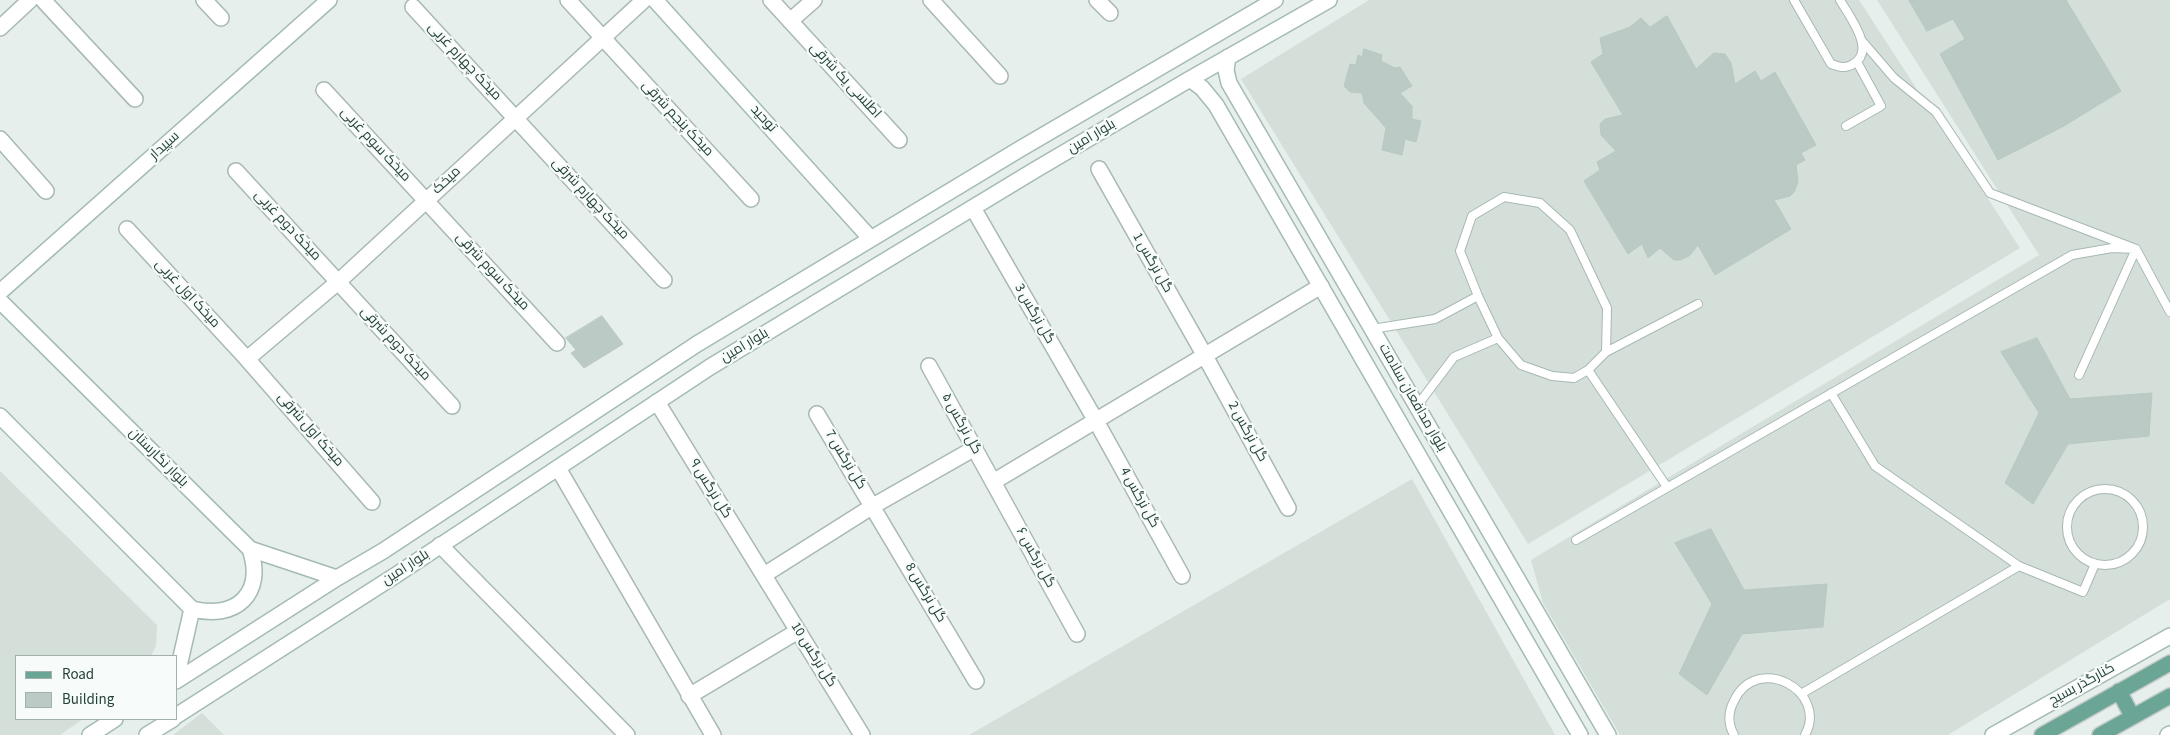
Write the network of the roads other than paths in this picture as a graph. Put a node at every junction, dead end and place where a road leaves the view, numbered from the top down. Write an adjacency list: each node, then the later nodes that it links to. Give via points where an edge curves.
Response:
1 (30, 0): 20 (street)
2 (42, 0): 29 (street)
3 (204, 0): 18 (street)
4 (329, 0): 49 (street, سپیدار)
5 (568, 0): 21 (street, میخک پنجم شرقی)
6 (644, 0): 21 (street, میخک)
7 (655, 0): 44 (street, توحید)
8 (770, 0): 19 (street, اطلسی یک شرقی)
9 (814, 0): 19 (street)
10 (931, 0): 25 (street)
11 (1098, 0): 17 (street)
12 (1275, 0): 35 (street, بلوار امین)
13 (1329, 0): 23 (street, بلوار امین)
14 (1794, 0): 24 (lane, via 1831,64 1845,68)
15 (1840, 0): 22 (lane)
16 (413, 7): 31 (street, میخک چهارم غربی)
17 (1110, 13)
18 (221, 18)
19 (790, 21): 34 (street, اطلسی یک شرقی)
20 (0, 28)
21 (603, 38): 31 (street, میخک); 40 (street, میخک پنجم شرقی)
22 (1863, 42): 24 (lane); 45 (lane, via 1894,78 1936,112 1990,193)
23 (1228, 57): 26 (street, بلوار امین); 28 (street, بلوار مدافعان سلامت, via 1226,70)
24 (1857, 62): 32 (lane, via 1881,106)
25 (1000, 76)
26 (1190, 79): 30 (street, بلوار مدافعان سلامت); 37 (street, بلوار امین)
27 (324, 90): 41 (street, میخک سوم غربی)
28 (1235, 93): 30 (street, via 1225,91 1220,94); 54 (street, بلوار مدافعان سلامت)
29 (135, 99)
30 (1216, 105): 48 (street, بلوار مدافعان سلامت)
31 (516, 118): 41 (street, میخک); 46 (street, میخک چهارم شرقی)
32 (1846, 126)
33 (0, 139): 39 (street)
34 (899, 140)
35 (1020, 149): 37 (street); 44 (street, بلوار امین)
36 (1099, 169): 59 (street, گل نرگس 1)
37 (1035, 170): 42 (street, بلوار امین)
38 (236, 171): 47 (street, میخک دوم غربی)
39 (46, 192)
40 (751, 199)
41 (426, 201): 47 (street, میخک); 56 (street, میخک سوم شرقی)
42 (973, 208): 62 (street, بلوار امین); 71 (street, گل نرگس 3)
43 (127, 229): 60 (street, میخک اول غربی)
44 (871, 239): 57 (street, بلوار امین)
45 (2136, 249): 53 (lane); 64 (lane); 65 (lane, via 2112,248 2072,255)
46 (664, 280)
47 (338, 282): 60 (street, میخک); 67 (street, میخک دوم شرقی)
48 (1321, 286): 59 (street); 77 (street, بلوار مدافعان سلامت)
49 (0, 292)
50 (1478, 296): 54 (lane, via 1435,319); 55 (lane); 58 (lane, via 1460,251 1472,216 1504,197 1540,203 1570,230 1607,308)
51 (0, 302): 85 (street, بلوار نگارستان)
52 (1698, 304): 58 (lane)
53 (2170, 312)
54 (1372, 329): 68 (street, بلوار مدافعان سلامت)
55 (1498, 338): 63 (lane, via 1521,365 1552,376 1574,378); 68 (lane, via 1454,357)
56 (558, 343)
57 (697, 344): 62 (street); 90 (street, بلوار امین)
58 (1606, 352): 63 (lane)
59 (1205, 356): 71 (street); 80 (street, گل نرگس 2)
60 (247, 359): 78 (street, میخک اول شرقی)
61 (929, 366): 72 (street, گل نرگس ۵)
62 (710, 367): 66 (street, بلوار امین)
63 (1588, 370): 76 (lane)
64 (2078, 375)
65 (1831, 394): 76 (lane); 87 (lane, via 1875,466)
66 (657, 402): 73 (street, بلوار امین); 88 (street, گل نرگس ۹)
67 (452, 406)
68 (1417, 406): 74 (street, بلوار مدافعان سلامت)
69 (817, 414): 79 (street, گل نرگس 7)
70 (0, 416): 91 (street)
71 (1096, 421): 75 (street); 89 (street, گل نرگس 4)
72 (974, 448): 75 (street, گل نرگس ۵); 79 (street)
73 (558, 468): 84 (street, بلوار امین); 101 (street)
74 (1458, 477): 77 (street, via 1453,486); 81 (street, بلوار مدافعان سلامت)
75 (993, 482): 93 (street, گل نرگس ۶)
76 (1667, 487): 83 (lane)
77 (1438, 488): 82 (street, بلوار مدافعان سلامت)
78 (372, 502)
79 (873, 506): 88 (street); 98 (street, گل نرگس 8)
80 (1288, 508)
81 (1482, 519): 82 (street, via 1473,518); 113 (street, بلوار مدافعان سلامت)
82 (1462, 530): 112 (street, بلوار مدافعان سلامت)
83 (1576, 540)
84 (440, 546): 103 (street, بلوار امین); 109 (street)
85 (250, 549): 90 (street, بلوار نگارستان); 91 (street, via 255,564 248,595 235,607 219,612)
86 (2095, 564): 86 (lane, via 2119,562 2138,546 2142,535 2139,511 2132,500 2109,488 2084,494 2068,514 2066,528 2069,540 2075,551); 87 (lane, via 2083,592)
87 (2020, 566): 100 (lane)
88 (764, 575): 92 (street, گل نرگس 10)
89 (1182, 576)
90 (338, 578): 97 (street, بلوار امین)
91 (192, 609): 96 (street)
92 (798, 631): 101 (street); 111 (street, گل نرگس 10)
93 (1077, 634)
94 (2170, 636): 116 (street, کنارگذر بسیج)
95 (2170, 663): 99 (main road)
96 (178, 671)
97 (178, 679)
98 (976, 680)
99 (2119, 690): 104 (main road); 117 (main road)
100 (1801, 694): 114 (lane, via 1792,685 1768,678 1745,686 1731,707 1729,719); 115 (lane, via 1809,718)
101 (690, 696): 110 (street)
102 (2170, 696): 104 (main road)
103 (178, 715)
104 (2132, 716): 118 (main road)
105 (113, 720): 107 (street)
106 (171, 720): 108 (street)
107 (90, 735)
108 (148, 735)
109 (626, 735)
110 (713, 735)
111 (862, 735)
112 (1580, 735)
113 (1608, 735)
114 (1734, 735)
115 (1805, 735)
116 (1993, 735)
117 (2042, 735)
118 (2100, 735)

